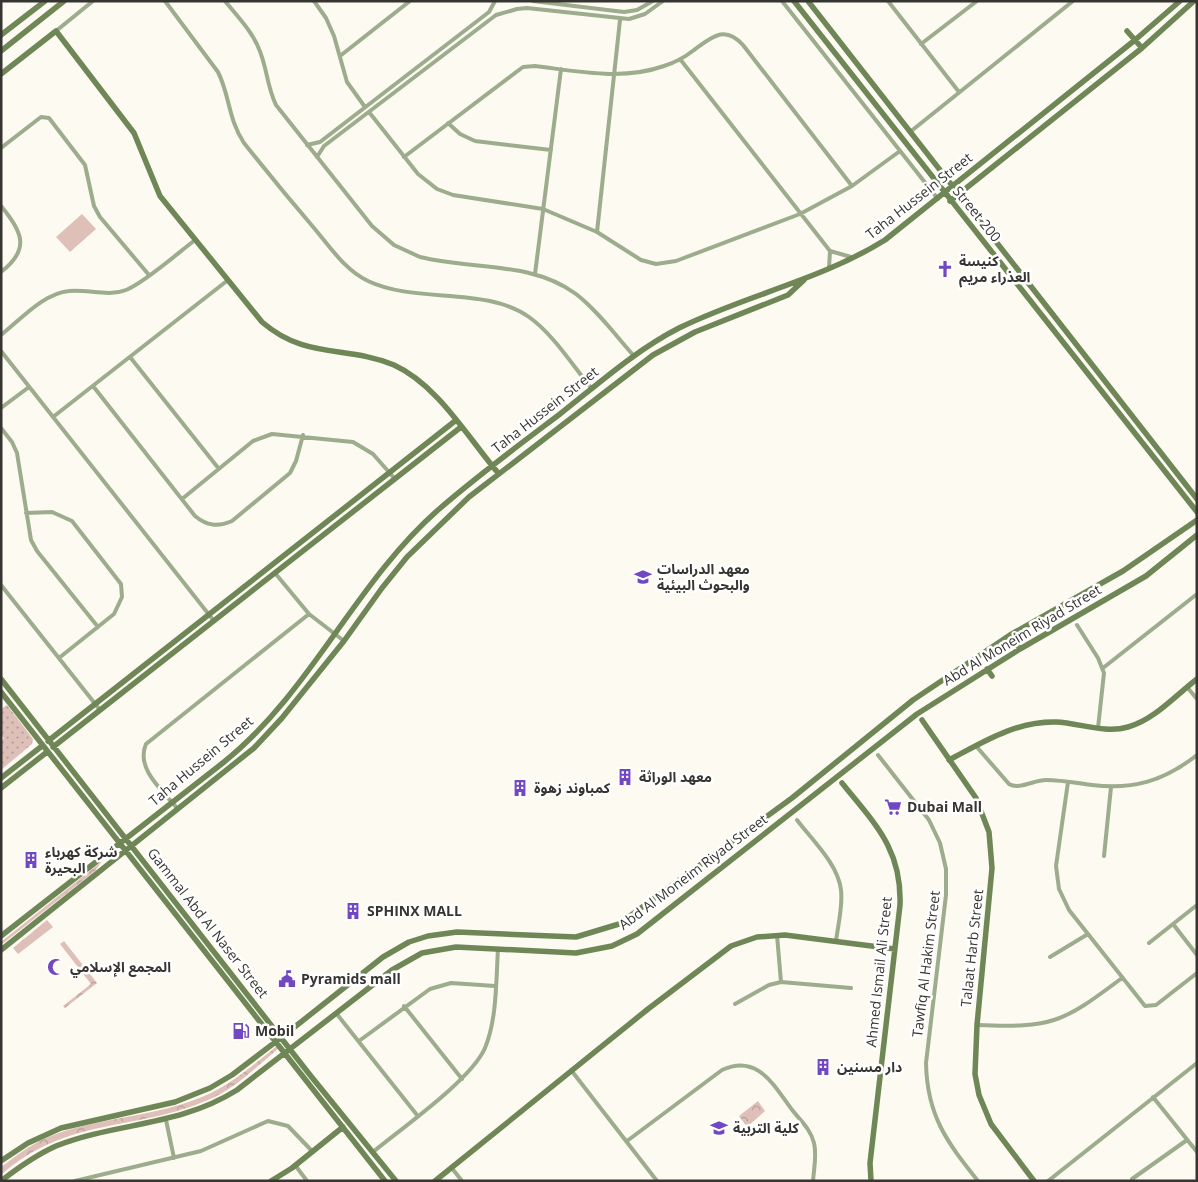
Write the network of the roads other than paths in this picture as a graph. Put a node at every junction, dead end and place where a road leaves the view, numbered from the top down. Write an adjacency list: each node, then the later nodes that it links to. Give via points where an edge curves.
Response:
1 (45, 1): 23 (street)
2 (64, 1): 27 (street)
3 (93, 1): 21 (street)
4 (165, 1): 69 (street, via 218,72 224,83 231,121 244,143 344,264 382,287 492,302 516,310 541,327)
5 (225, 1): 38 (street, via 256,42 276,105)
6 (314, 1): 28 (street, via 331,27)
7 (410, 1): 28 (street)
8 (495, 1): 34 (street, via 489,12)
9 (533, 1): 10 (street, via 624,12 637,10)
10 (654, 1)
11 (663, 1): 20 (street, via 644,14)
12 (782, 1): 41 (street)
13 (794, 1): 46 (street, Street 200)
14 (808, 1): 37 (street, Street 200)
15 (888, 1): 25 (street)
16 (977, 1): 25 (street)
17 (1073, 1): 33 (street)
18 (1180, 1): 24 (street, Taha Hussein Street)
19 (1194, 1): 26 (street, Taha Hussein Street)
20 (620, 20): 32 (street); 35 (street, via 528,8 506,11)
21 (56, 31): 31 (street); 54 (street, via 134,133 160,196)
22 (1127, 31): 24 (street)
23 (1, 36)
24 (1135, 40): 26 (street); 45 (street, Taha Hussein Street)
25 (922, 44): 33 (street)
26 (1142, 48): 47 (street, Taha Hussein Street)
27 (1, 51)
28 (340, 56): 34 (street, via 347,82)
29 (680, 59): 32 (street, via 654,70); 44 (street, via 713,36 726,34 738,40); 52 (street)
30 (561, 69): 32 (street); 36 (street, via 529,66 517,70); 40 (street)
31 (1, 74)
32 (614, 74): 53 (street)
33 (959, 92): 37 (street)
34 (365, 107): 38 (street, via 320,142)
35 (369, 112): 42 (street, via 321,148); 43 (street)
36 (448, 123): 40 (street, via 475,141); 43 (street)
37 (910, 132): 45 (street, Street 200)
38 (307, 145): 42 (street)
39 (1, 148): 60 (street, via 41,117 48,117 84,165 100,217)
40 (551, 150): 51 (street)
41 (900, 151): 44 (street); 48 (street)
42 (317, 157): 59 (street, via 372,226 394,245 420,257)
43 (404, 157): 51 (street, via 424,180 445,193)
44 (852, 186): 52 (street)
45 (953, 187): 46 (street, Taha Hussein Street); 47 (street, Street 200)
46 (944, 194): 48 (street, Taha Hussein Street); 49 (street, Street 200)
47 (958, 194): 49 (street, Taha Hussein Street); 82 (street, Street 200)
48 (938, 199): 56 (street, Taha Hussein Street, via 899,230)
49 (950, 201): 83 (street, Street 200)
50 (2, 208): 58 (street, via 18,230 21,244 16,257)
51 (543, 209): 53 (street); 59 (street)
52 (800, 214): 53 (street, via 664,264 641,260); 55 (street)
53 (597, 232)
54 (195, 240): 60 (street); 62 (street)
55 (830, 251): 56 (street); 57 (street)
56 (856, 257): 57 (street, Taha Hussein Street)
57 (828, 270): 61 (street, Taha Hussein Street)
58 (1, 272)
59 (536, 274): 65 (street, via 577,295)
60 (149, 275): 63 (street, via 118,292 60,292)
61 (805, 279): 65 (street, Taha Hussein Street, via 692,323 664,336); 79 (street, Taha Hussein Street, via 788,295 695,332 653,355)
62 (228, 280): 66 (street); 72 (street, via 256,316 281,336 306,347 394,365 424,384)
63 (1, 334)
64 (1, 352): 68 (street)
65 (634, 356): 69 (street, Taha Hussein Street)
66 (130, 357): 67 (street); 77 (street)
67 (93, 386): 71 (street); 81 (street)
68 (29, 387): 70 (street); 71 (street)
69 (592, 389): 76 (street, Taha Hussein Street)
70 (1, 408)
71 (53, 417): 90 (street)
72 (455, 421): 73 (street); 78 (street)
73 (461, 427): 76 (street); 80 (street)
74 (1, 428): 84 (street, via 17,453)
75 (303, 435): 77 (street, via 266,435 253,441); 78 (street, via 360,445); 81 (street, via 290,473 232,521 217,525 202,521)
76 (492, 466): 79 (street); 96 (street, Taha Hussein Street, via 436,512 404,544)
77 (218, 469): 81 (street)
78 (389, 472): 80 (street); 90 (street)
79 (499, 474): 97 (street, Taha Hussein Street, via 420,542)
80 (395, 479): 87 (street)
81 (182, 499)
82 (1197, 499)
83 (1197, 512)
84 (26, 513): 94 (street, via 29,534 37,551); 94 (street, via 52,512 72,521 118,578 122,590 121,603 114,614)
85 (1197, 520): 95 (street, Abd Al Moneim Riyad Street, via 1123,572)
86 (1197, 536): 98 (street, Abd Al Moneim Riyad Street, via 1146,576)
87 (275, 573): 91 (street); 92 (street)
88 (1, 585): 99 (street)
89 (1197, 594): 100 (street)
90 (208, 614): 92 (street); 108 (street)
91 (309, 614): 96 (street); 126 (street, via 146,744 144,766)
92 (214, 621): 109 (street)
93 (1077, 626): 100 (street)
94 (98, 627): 99 (street)
95 (1010, 635): 98 (street); 125 (street, Abd Al Moneim Riyad Street, via 913,700)
96 (335, 636): 97 (street); 126 (street, Taha Hussein Street, via 262,728)
97 (344, 642): 129 (street, Taha Hussein Street, via 261,741)
98 (1020, 649): 101 (street, Abd Al Moneim Riyad Street)
99 (59, 658): 108 (street)
100 (1103, 668): 111 (street)
101 (987, 669): 102 (street); 128 (street, Abd Al Moneim Riyad Street, via 917,714)
102 (992, 676)
103 (1197, 679): 105 (street)
104 (1, 680): 106 (street, Gammal Abd Al Naser Street)
105 (1188, 687): 107 (street); 111 (street, via 1135,725 1116,730)
106 (3, 689): 112 (street, Gammal Abd Al Naser Street); 113 (street, Gammal Abd Al Naser Street)
107 (1197, 698)
108 (94, 704): 109 (street); 112 (street)
109 (100, 710): 115 (street)
110 (922, 720): 119 (street, Talaat Harb Street)
111 (1098, 728): 114 (street, via 1054,722 1030,724 1008,730)
112 (48, 741): 115 (street, Gammal Abd Al Naser Street)
113 (42, 746): 116 (street, Gammal Abd Al Naser Street); 120 (street)
114 (976, 746): 119 (street); 121 (street, via 1012,786 1043,780)
115 (53, 747): 127 (street, Gammal Abd Al Naser Street)
116 (47, 752): 124 (street); 130 (street, Gammal Abd Al Naser Street)
117 (878, 755): 193 (street, Tawfiq Al Hakim Street, via 929,820 944,856 946,895 926,1082 943,1135)
118 (1197, 755): 123 (street, via 1159,779 1137,786)
119 (950, 760): 159 (street, Talaat Harb Street, via 980,806 992,850)
120 (1, 778)
121 (1068, 782): 123 (street); 141 (street, via 1056,878 1063,900)
122 (842, 784): 147 (street, Ahmed Ismail Ali Street, via 883,834 895,857 901,890)
123 (1111, 787): 136 (street)
124 (1, 788)
125 (792, 798): 128 (street); 160 (street, Abd Al Moneim Riyad Street, via 620,924 594,934 567,938 457,932 418,939 382,957)
126 (173, 802): 129 (street); 132 (street, Taha Hussein Street)
127 (99, 805): 130 (street); 132 (street, Gammal Abd Al Naser Street)
128 (799, 807): 146 (street, Abd Al Moneim Riyad Street, via 637,934 621,943 576,953)
129 (178, 809): 134 (street, Taha Hussein Street)
130 (93, 810): 133 (street, Gammal Abd Al Naser Street)
131 (797, 820): 144 (street, via 832,867 839,882 842,898)
132 (126, 838): 133 (street, Taha Hussein Street); 134 (street, Gammal Abd Al Naser Street)
133 (120, 843): 135 (street, Gammal Abd Al Naser Street); 143 (street, Taha Hussein Street)
134 (132, 846): 135 (street, Taha Hussein Street); 137 (street, Gammal Abd Al Naser Street)
135 (126, 851): 138 (street, Gammal Abd Al Naser Street); 148 (street, Taha Hussein Street)
136 (1104, 856)
137 (144, 862): 138 (street); 160 (street, Gammal Abd Al Naser Street)
138 (138, 866): 161 (street, Gammal Abd Al Naser Street)
139 (1197, 905): 140 (street)
140 (1173, 924): 145 (street); 149 (street)
141 (1088, 934): 150 (street); 152 (street)
142 (777, 935): 144 (street); 153 (street); 166 (street, via 750,939 725,950)
143 (1, 936)
144 (836, 941): 147 (street)
145 (1149, 942)
146 (498, 949): 154 (street); 158 (street, Abd Al Moneim Riyad Street, via 456,947 422,954 399,965)
147 (895, 949): 192 (street, Ahmed Ismail Ali Street, via 870,1163)
148 (1, 950)
149 (1197, 955)
150 (1050, 957)
151 (1197, 973): 152 (street, via 1156,1005 1149,1006 1142,1004)
152 (1122, 978): 159 (street, via 1062,1019 1029,1026)
153 (781, 982): 155 (street); 156 (street)
154 (495, 986): 157 (street, via 444,984 425,991); 167 (street, via 492,1023 485,1048)
155 (851, 988)
156 (735, 1004)
157 (404, 1006): 162 (street); 167 (street)
158 (336, 1012): 162 (street); 163 (street, Abd Al Moneim Riyad Street)
159 (977, 1025): 194 (street, Talaat Harb Street, via 975,1074 982,1105 997,1133)
160 (282, 1037): 161 (street, Abd Al Moneim Riyad Street); 163 (street, Gammal Abd Al Naser Street)
161 (276, 1041): 164 (street, Gammal Abd Al Naser Street); 178 (street, Abd Al Moneim Riyad Street, via 232,1075 199,1094 61,1128 28,1143)
162 (359, 1041): 169 (street)
163 (290, 1048): 164 (street, Abd Al Moneim Riyad Street); 175 (street, Gammal Abd Al Naser Street)
164 (284, 1052): 170 (street, Abd Al Moneim Riyad Street, via 218,1102); 171 (street, Gammal Abd Al Naser Street)
165 (1197, 1063): 168 (street)
166 (571, 1070): 173 (street); 180 (street)
167 (462, 1078): 169 (street)
168 (1154, 1097): 172 (street); 195 (street)
169 (418, 1115): 175 (street)
170 (166, 1120): 177 (street); 183 (street, Abd Al Moneim Riyad Street, via 64,1143 36,1156)
171 (343, 1128): 174 (street); 187 (street, Gammal Abd Al Naser Street)
172 (1187, 1140): 176 (street); 181 (street)
173 (627, 1141): 182 (street); 191 (street, via 722,1070 749,1066 769,1080 807,1128 815,1149)
174 (312, 1151): 177 (street, via 288,1126 268,1121 213,1146); 179 (street)
175 (373, 1152): 188 (street, Gammal Abd Al Naser Street)
176 (1197, 1152)
177 (174, 1158): 184 (street)
178 (1, 1162)
179 (295, 1165): 185 (street); 186 (street)
180 (452, 1167): 189 (street); 190 (street)
181 (1132, 1179)
182 (656, 1180)
183 (1, 1181)
184 (75, 1181)
185 (271, 1181)
186 (307, 1181)
187 (385, 1181)
188 (396, 1181)
189 (434, 1181)
190 (462, 1181)
191 (813, 1181)
192 (871, 1181)
193 (978, 1181)
194 (1034, 1181)
195 (1048, 1181)

